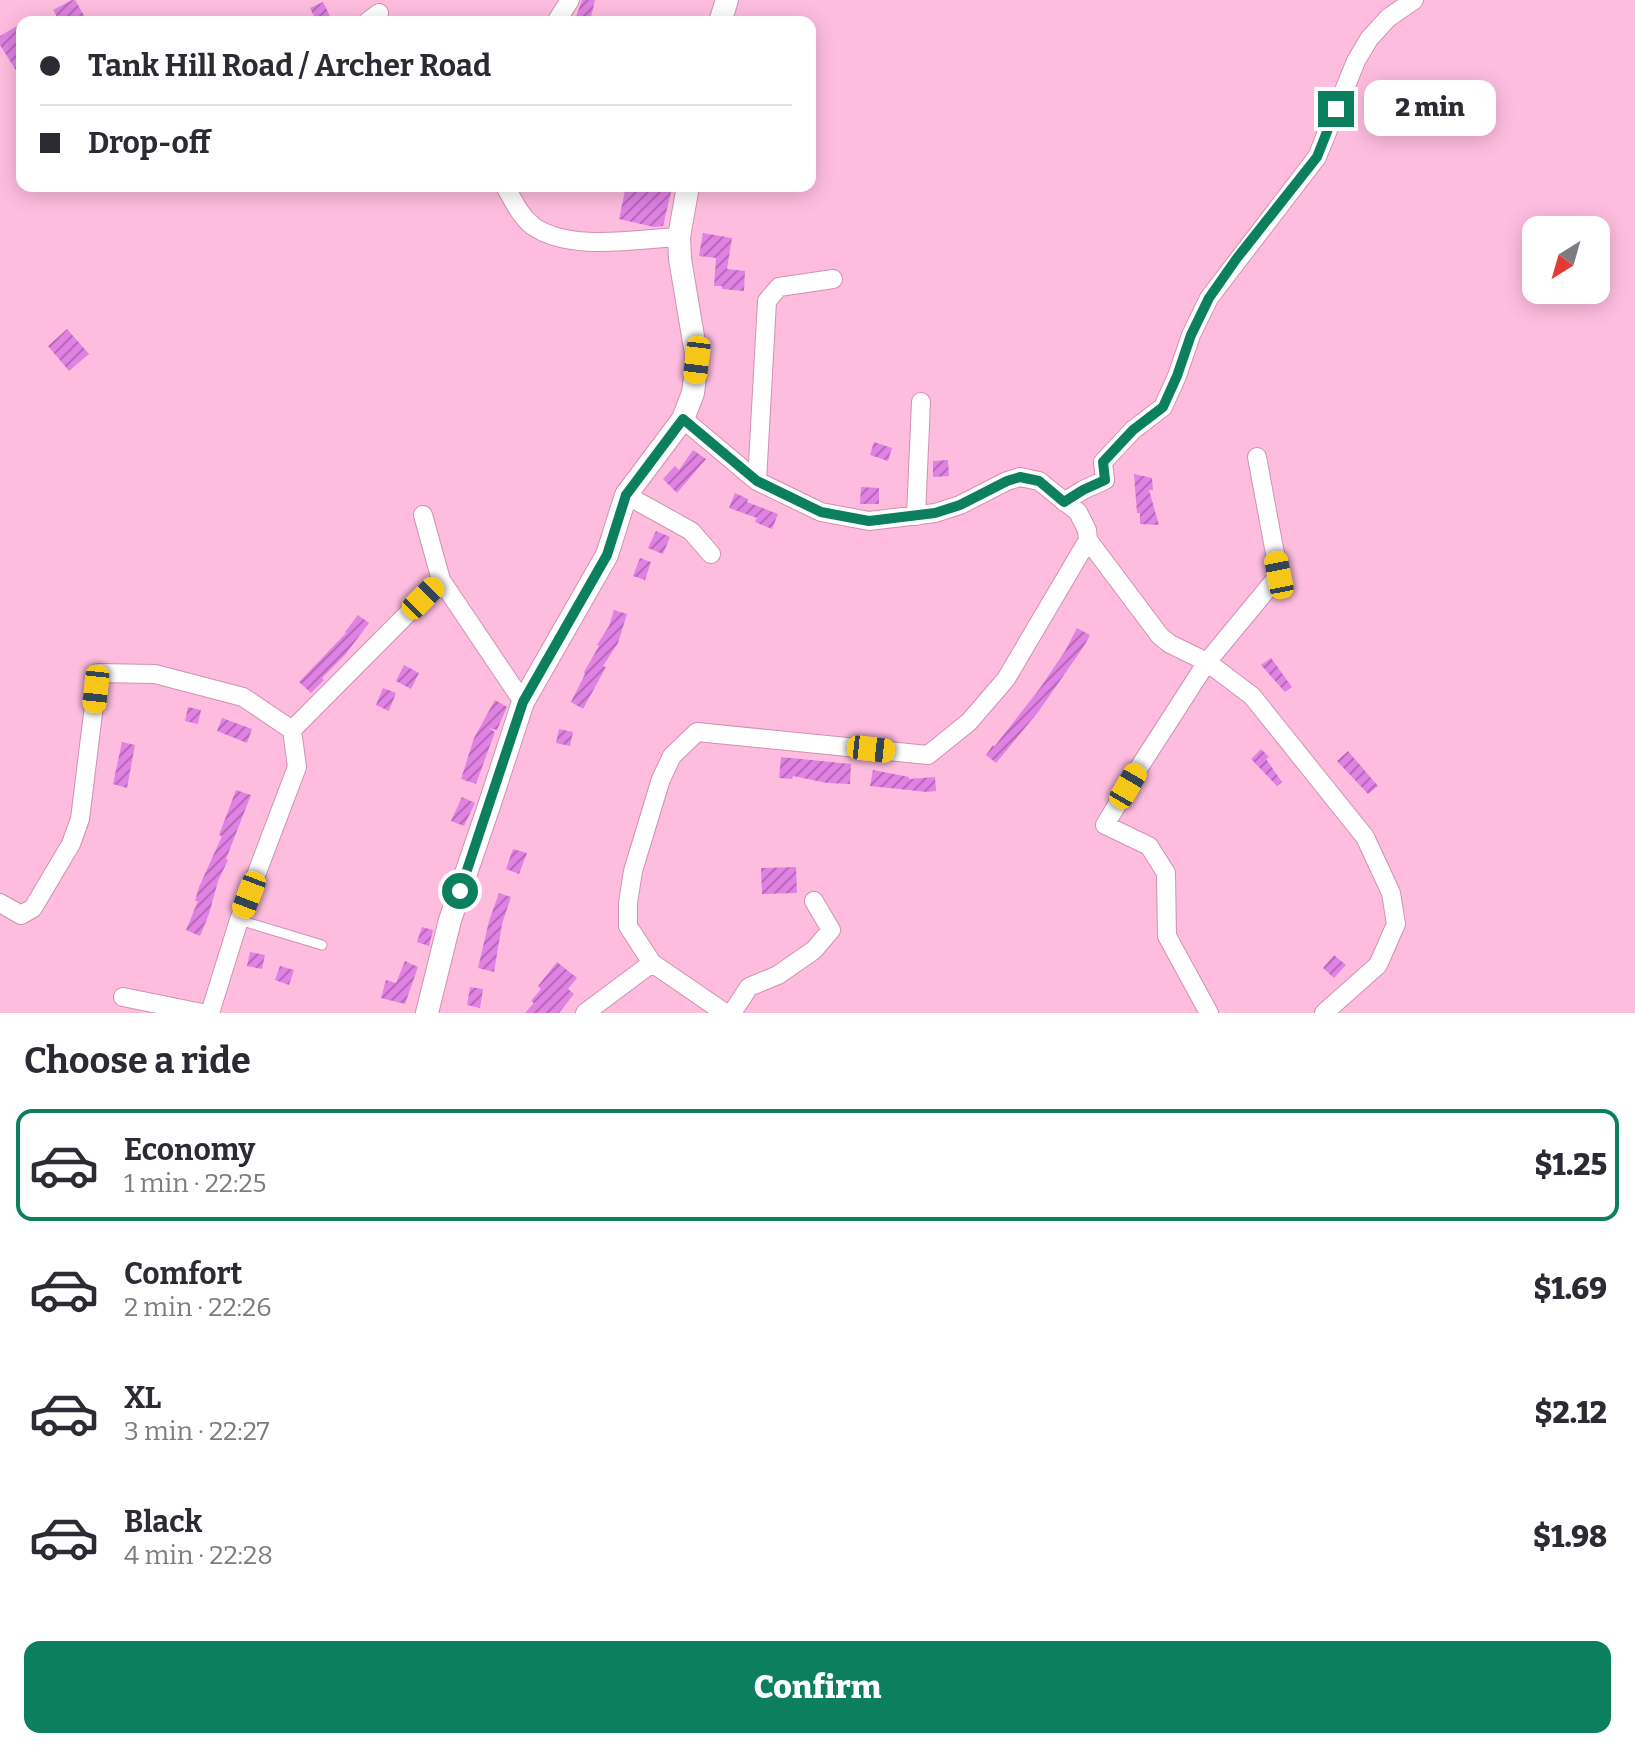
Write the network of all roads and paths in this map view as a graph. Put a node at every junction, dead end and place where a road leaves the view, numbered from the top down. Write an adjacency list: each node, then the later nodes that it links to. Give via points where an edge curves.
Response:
1 (1414, 0): 11 (street, via 1369,39 1317,157 1209,298 1163,407 1103,462 1105,480)
2 (508, 192): 4 (street, via 520,213 552,237 583,242)
3 (687, 192): 4 (street)
4 (679, 237): 7 (street, via 697,360)
5 (833, 279): 9 (street, via 779,287 767,301)
6 (921, 402): 13 (street)
7 (683, 419): 9 (street); 10 (street)
8 (1257, 457): 17 (street, via 1279,575)
9 (757, 481): 13 (street, via 821,512 869,521)
10 (626, 495): 15 (street, via 691,531); 18 (street, via 607,555)
11 (1064, 502): 13 (street, via 1039,481 1020,477 960,505); 14 (street, via 1078,512)
12 (423, 515): 16 (street)
13 (916, 516)
14 (1088, 540): 17 (street, via 1160,636); 24 (street, via 1006,679 969,722 928,755 697,732 672,756 633,871 628,903 628,926)
15 (711, 554)
16 (441, 580): 18 (street); 19 (street)
17 (1207, 662): 32 (street, via 1105,825 1149,846 1166,873 1167,936); 33 (street, via 1252,696 1365,837 1391,893 1396,924 1378,965)
18 (523, 702): 28 (street, via 450,920)
19 (292, 730): 21 (street, via 243,697 155,674 98,673 80,819 71,844 33,908 21,915); 22 (street, via 297,767)
20 (814, 901): 31 (street, via 831,930 814,950 749,987)
21 (0, 903)
22 (239, 920): 23 (lane); 27 (street)
23 (322, 945)
24 (652, 963): 29 (street); 30 (street)
25 (123, 997): 26 (street)
26 (202, 1013)
27 (210, 1013)
28 (427, 1013)
29 (585, 1013)
30 (725, 1013)
31 (732, 1013)
32 (1209, 1013)
33 (1324, 1013)

